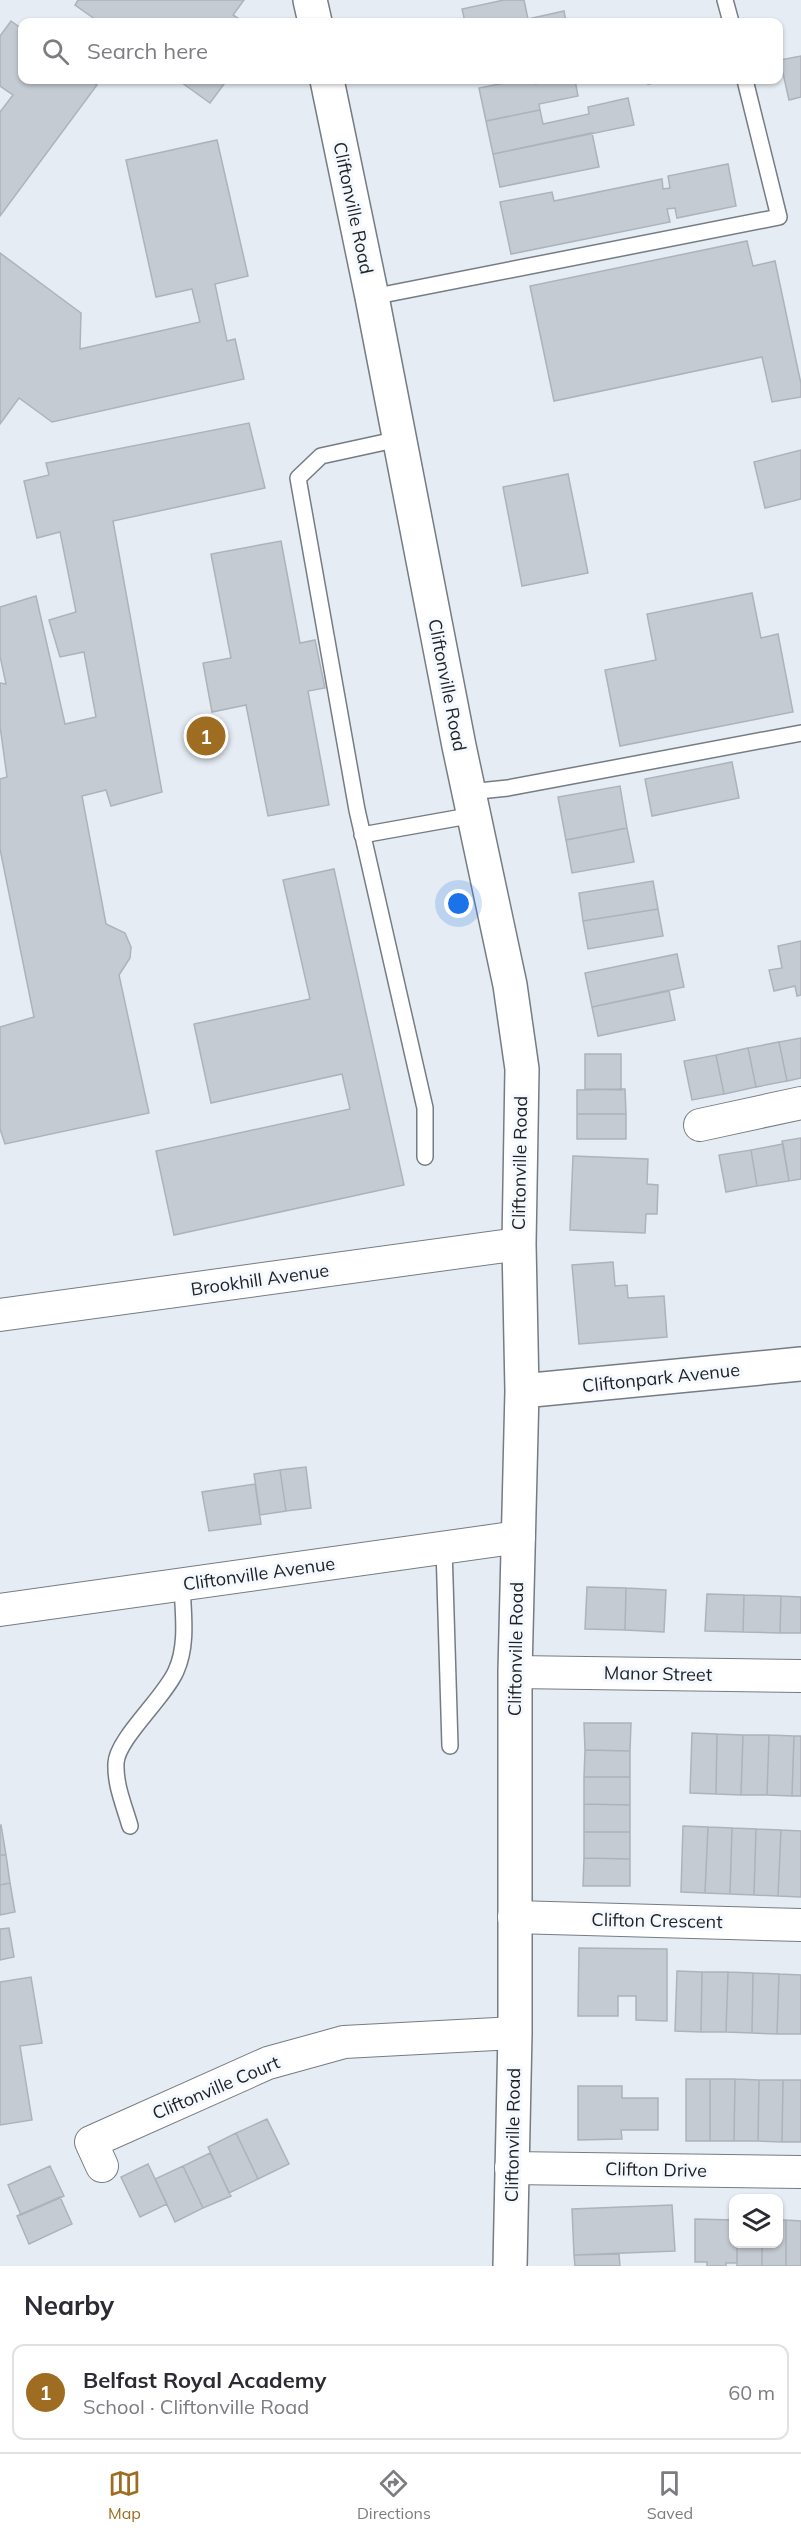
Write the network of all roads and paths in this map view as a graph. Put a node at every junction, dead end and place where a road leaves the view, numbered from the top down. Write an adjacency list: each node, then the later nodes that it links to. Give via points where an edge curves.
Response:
1 (310, 0): 3 (street)
2 (725, 0): 4 (lane)
3 (314, 18)
4 (730, 18)
5 (328, 84): 7 (street, Cliftonville Road)
6 (746, 84): 7 (lane, via 778,217)
7 (372, 297): 8 (street, Cliftonville Road)
8 (399, 439): 10 (street, Cliftonville Road); 11 (lane, via 321,456 298,478)
9 (801, 733): 10 (lane, via 508,788)
10 (471, 803): 11 (lane); 15 (street, Cliftonville Road, via 510,985 522,1069)
11 (362, 835): 14 (lane, via 425,1108)
12 (801, 1103): 13 (street)
13 (700, 1125)
14 (425, 1157)
15 (519, 1244): 16 (street, Brookhill Avenue); 18 (street, Cliftonville Road)
16 (0, 1316)
17 (801, 1364): 18 (street, Cliftonpark Avenue)
18 (522, 1391): 19 (street, Cliftonville Road)
19 (519, 1537): 20 (street, Cliftonville Avenue); 23 (street, Cliftonville Road)
20 (444, 1548): 21 (street, Cliftonville Avenue); 25 (lane)
21 (183, 1585): 22 (street, Cliftonville Avenue); 26 (lane, via 184,1644 176,1671 116,1760 116,1780)
22 (0, 1610)
23 (515, 1672): 24 (street, Manor Street); 27 (street, Cliftonville Road)
24 (801, 1676)
25 (450, 1746)
26 (130, 1826)
27 (514, 1917): 28 (street, Clifton Crescent); 29 (street, Cliftonville Road)
28 (801, 1925)
29 (515, 2033): 30 (street, Cliftonville Court, via 344,2042 268,2063 91,2142); 31 (street, Cliftonville Road)
30 (102, 2166)
31 (512, 2168): 32 (street, Clifton Drive); 33 (street, Cliftonville Road)
32 (801, 2172)
33 (510, 2266)

